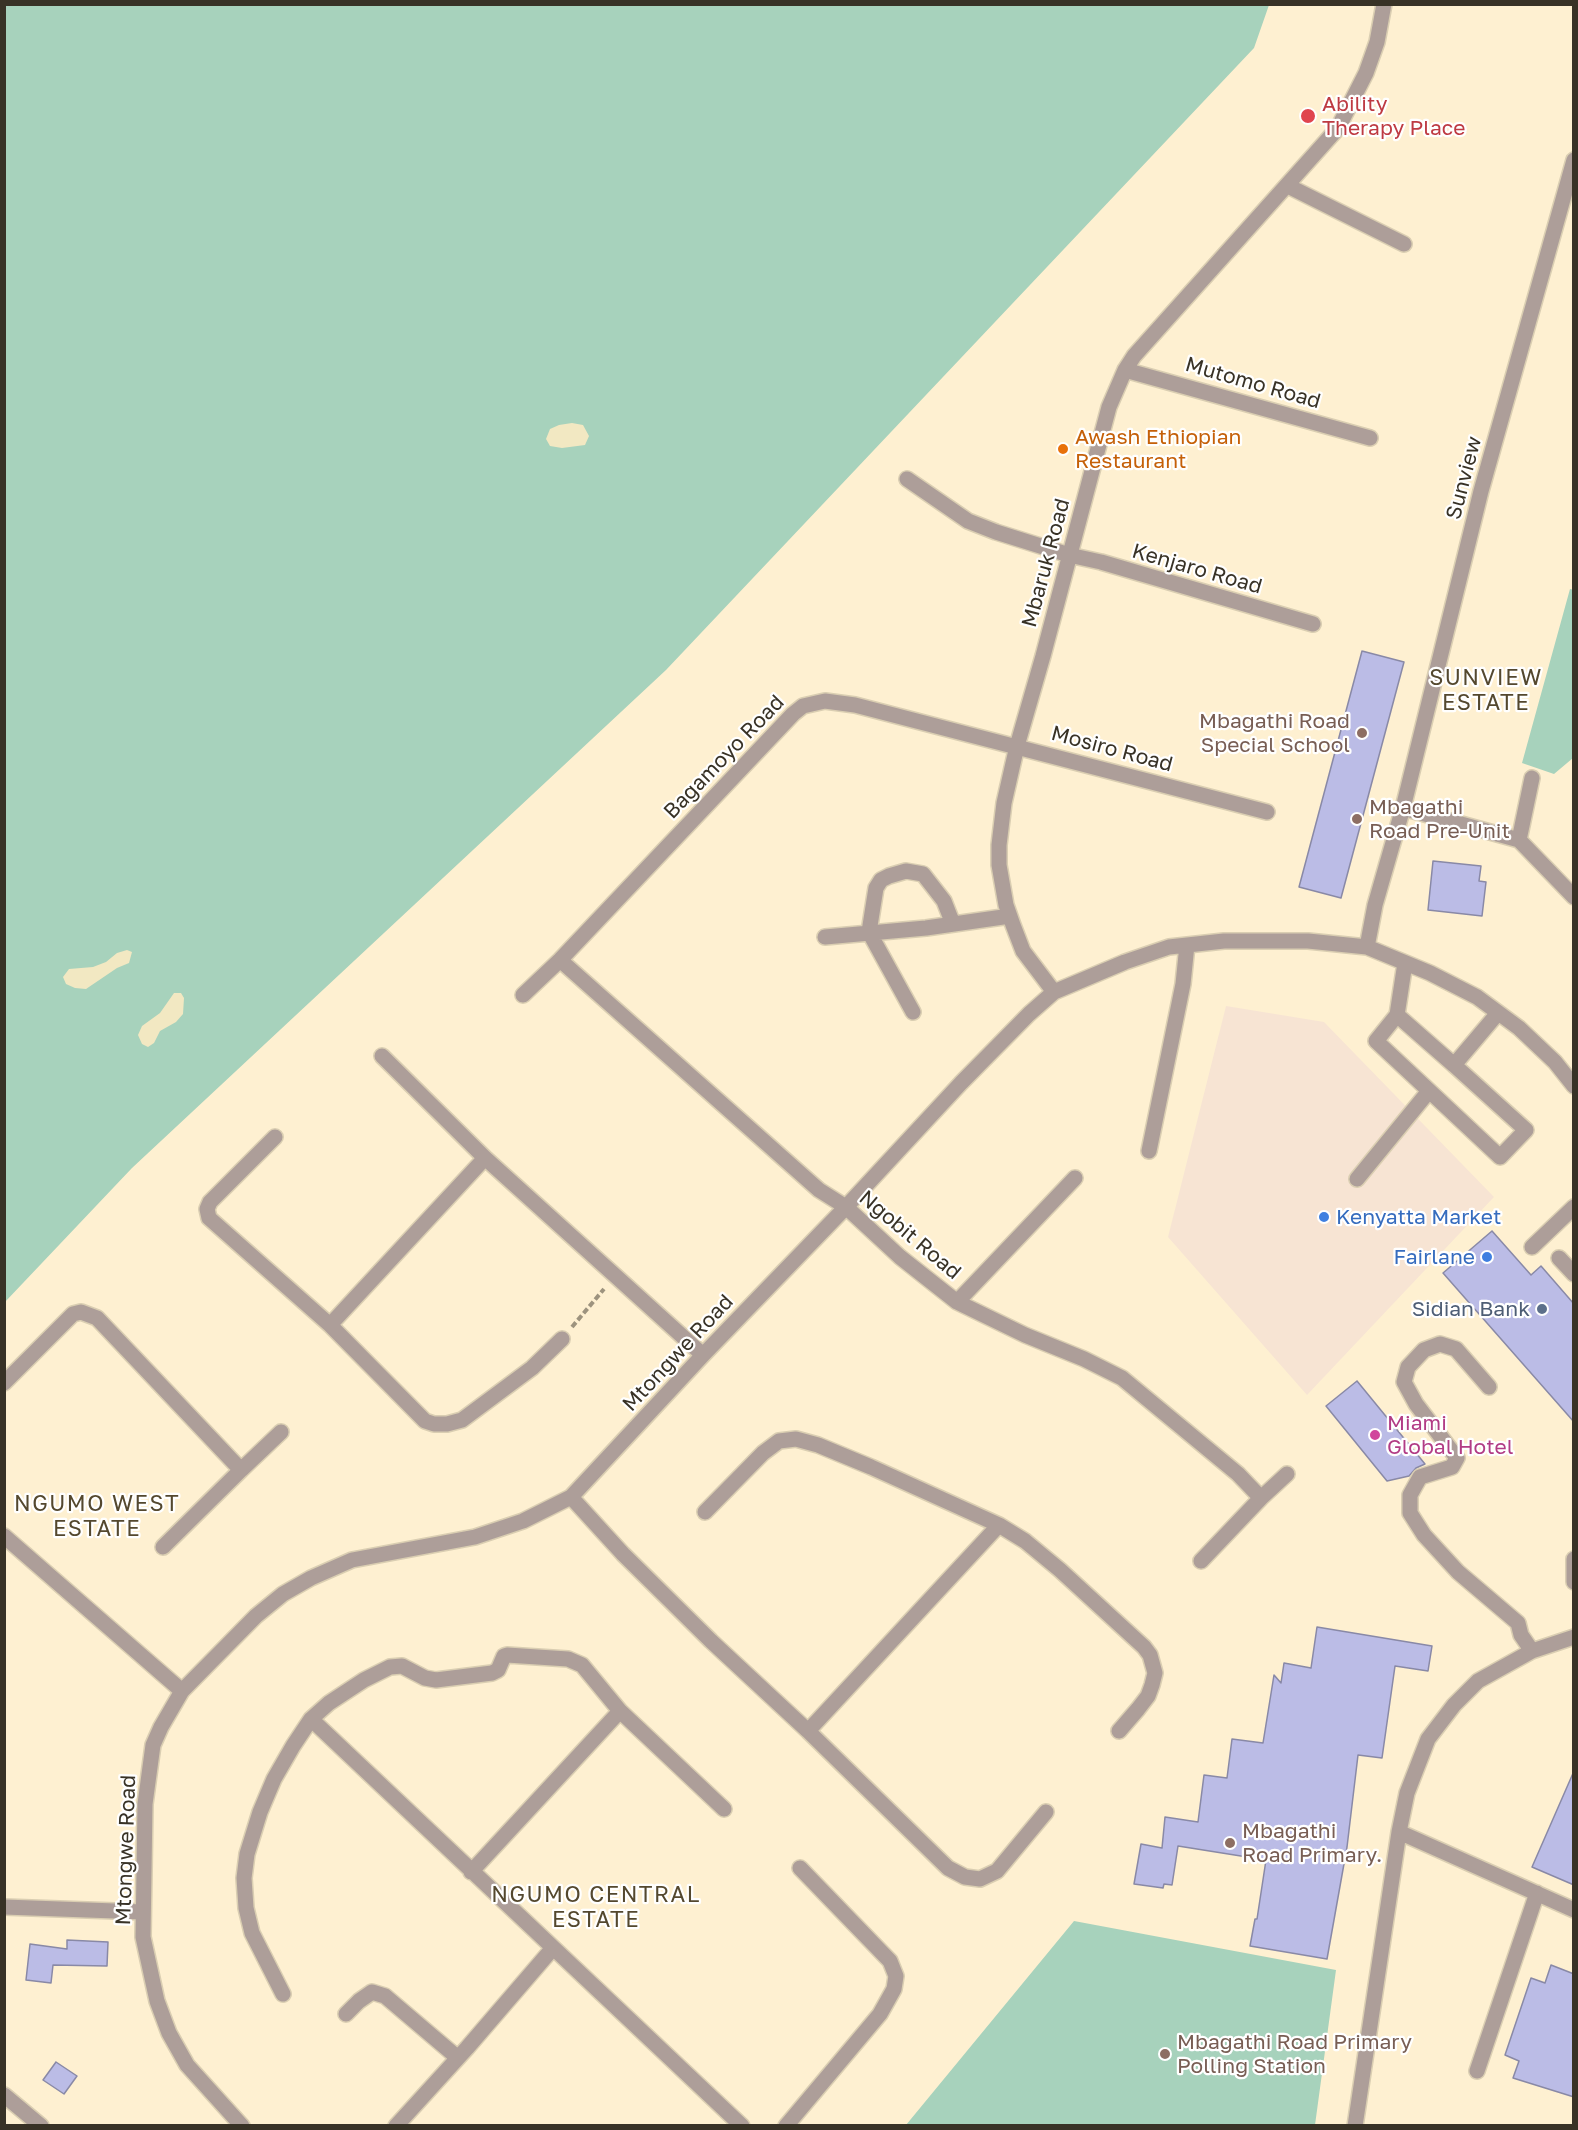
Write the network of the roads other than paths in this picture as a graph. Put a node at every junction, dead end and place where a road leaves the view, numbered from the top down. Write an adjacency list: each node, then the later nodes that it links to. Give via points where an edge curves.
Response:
1 (1384, 4): 3 (street, Mbaruk Road, via 1377,42 1352,104 1338,128)
2 (1574, 160): 12 (street, Sunview, via 1481,491)
3 (1288, 186): 4 (street); 5 (street, Mbaruk Road, via 1167,317)
4 (1404, 244)
5 (1125, 370): 6 (street, Mutomo Road); 8 (street, Mbaruk Road, via 1109,407)
6 (1370, 438)
7 (907, 479): 8 (street, Kenjaro Road, via 968,521)
8 (1069, 555): 9 (street, Kenjaro Road); 10 (street, Mbaruk Road)
9 (1313, 624)
10 (1017, 746): 13 (street, Mosiro Road); 16 (street, Mbaruk Road, via 999,845 999,865); 22 (street, Bagamoyo Road, via 855,705 825,701 803,706)
11 (1532, 778): 14 (street)
12 (1403, 808): 14 (street); 21 (street, Sunview)
13 (1267, 812)
14 (1519, 840): 15 (street)
15 (1574, 897)
16 (1010, 916): 17 (street); 24 (street, Mbaruk Road, via 1023,951)
17 (953, 924): 18 (street); 18 (street, via 944,901 923,874 906,871 881,880 876,888)
18 (869, 932): 19 (street); 26 (street)
19 (825, 937)
20 (1186, 945): 21 (street, Mtongwe Road, via 1261,939); 24 (street, Mtongwe Road, via 1125,962); 34 (street)
21 (1367, 947): 23 (street, Mtongwe Road)
22 (560, 960): 25 (street, Bagamoyo Road); 38 (street, Ngobit Road, via 819,1190)
23 (1405, 963): 27 (street, Mtongwe Road, via 1477,997); 28 (street)
24 (1053, 992): 38 (street, Mtongwe Road, via 961,1083)
25 (523, 995)
26 (913, 1012)
27 (1498, 1013): 30 (street); 31 (street, Mtongwe Road, via 1555,1062)
28 (1397, 1015): 30 (street); 32 (street, via 1376,1041)
29 (382, 1056): 35 (street)
30 (1454, 1065): 32 (street, via 1526,1130 1500,1157)
31 (1574, 1086)
32 (1429, 1091): 37 (street)
33 (275, 1137): 44 (street, via 210,1202 209,1218)
34 (1149, 1151)
35 (485, 1158): 44 (street); 46 (street)
36 (1075, 1178): 43 (street)
37 (1357, 1179)
38 (846, 1207): 43 (street, Ngobit Road); 46 (street, Mtongwe Road)
39 (1574, 1208): 40 (street)
40 (1532, 1247)
41 (1559, 1258): 42 (street)
42 (1573, 1272)
43 (957, 1302): 53 (street, Ngobit Road, via 1122,1378 1238,1474)
44 (330, 1325): 45 (street, via 425,1421 434,1424 462,1420 532,1368)
45 (562, 1339)
46 (703, 1355): 52 (street, Mtongwe Road)
47 (4, 1383): 50 (street, via 73,1314 89,1313)
48 (1489, 1387): 62 (street, via 1456,1349 1440,1344 1424,1350 1408,1366 1404,1382 1457,1458 1452,1467 1420,1478 1410,1495 1410,1513 1424,1535 1458,1572 1518,1623)
49 (281, 1432): 50 (street)
50 (241, 1470): 57 (street)
51 (1287, 1474): 53 (street)
52 (571, 1497): 63 (street, Mtongwe Road, via 523,1521 475,1537 352,1560 311,1578 256,1616); 66 (street, via 623,1554)
53 (1261, 1498): 59 (street)
54 (705, 1512): 55 (street, via 764,1453 779,1441 796,1439 871,1467)
55 (999, 1525): 66 (street); 67 (street, via 1060,1570 1150,1655 1155,1673 1152,1685)
56 (4, 1536): 63 (street)
57 (163, 1547)
58 (1574, 1559): 60 (street)
59 (1201, 1561)
60 (1574, 1582)
61 (1574, 1637): 62 (street)
62 (1532, 1651): 70 (street, via 1478,1681 1428,1739 1407,1793)
63 (182, 1691): 76 (street, Mtongwe Road, via 153,1746 145,1804)
64 (620, 1711): 65 (street, via 582,1665 568,1659 507,1655 492,1673 436,1680 402,1666 390,1667 337,1697); 68 (street); 72 (street)
65 (311, 1719): 72 (street); 78 (street, via 274,1779 260,1812 244,1878 252,1933)
66 (808, 1731): 69 (street, via 948,1868 965,1877 980,1879 997,1871)
67 (1119, 1731)
68 (724, 1809)
69 (1046, 1812)
70 (1399, 1832): 73 (street); 88 (street)
71 (800, 1868): 87 (street, via 890,1961 896,1976 894,1989 880,2013)
72 (471, 1872): 77 (street)
73 (1537, 1893): 75 (street); 81 (street)
74 (4, 1907): 76 (street)
75 (1574, 1910)
76 (143, 1912): 84 (street, Mtongwe Road, via 149,1969 169,2033 187,2065)
77 (553, 1948): 80 (street); 86 (street)
78 (283, 1994)
79 (346, 2014): 80 (street, via 372,1992 385,1996)
80 (458, 2058): 85 (street)
81 (1477, 2071)
82 (4, 2095): 83 (street)
83 (41, 2126)
84 (242, 2126)
85 (396, 2126)
86 (742, 2126)
87 (786, 2126)
88 (1355, 2126)

